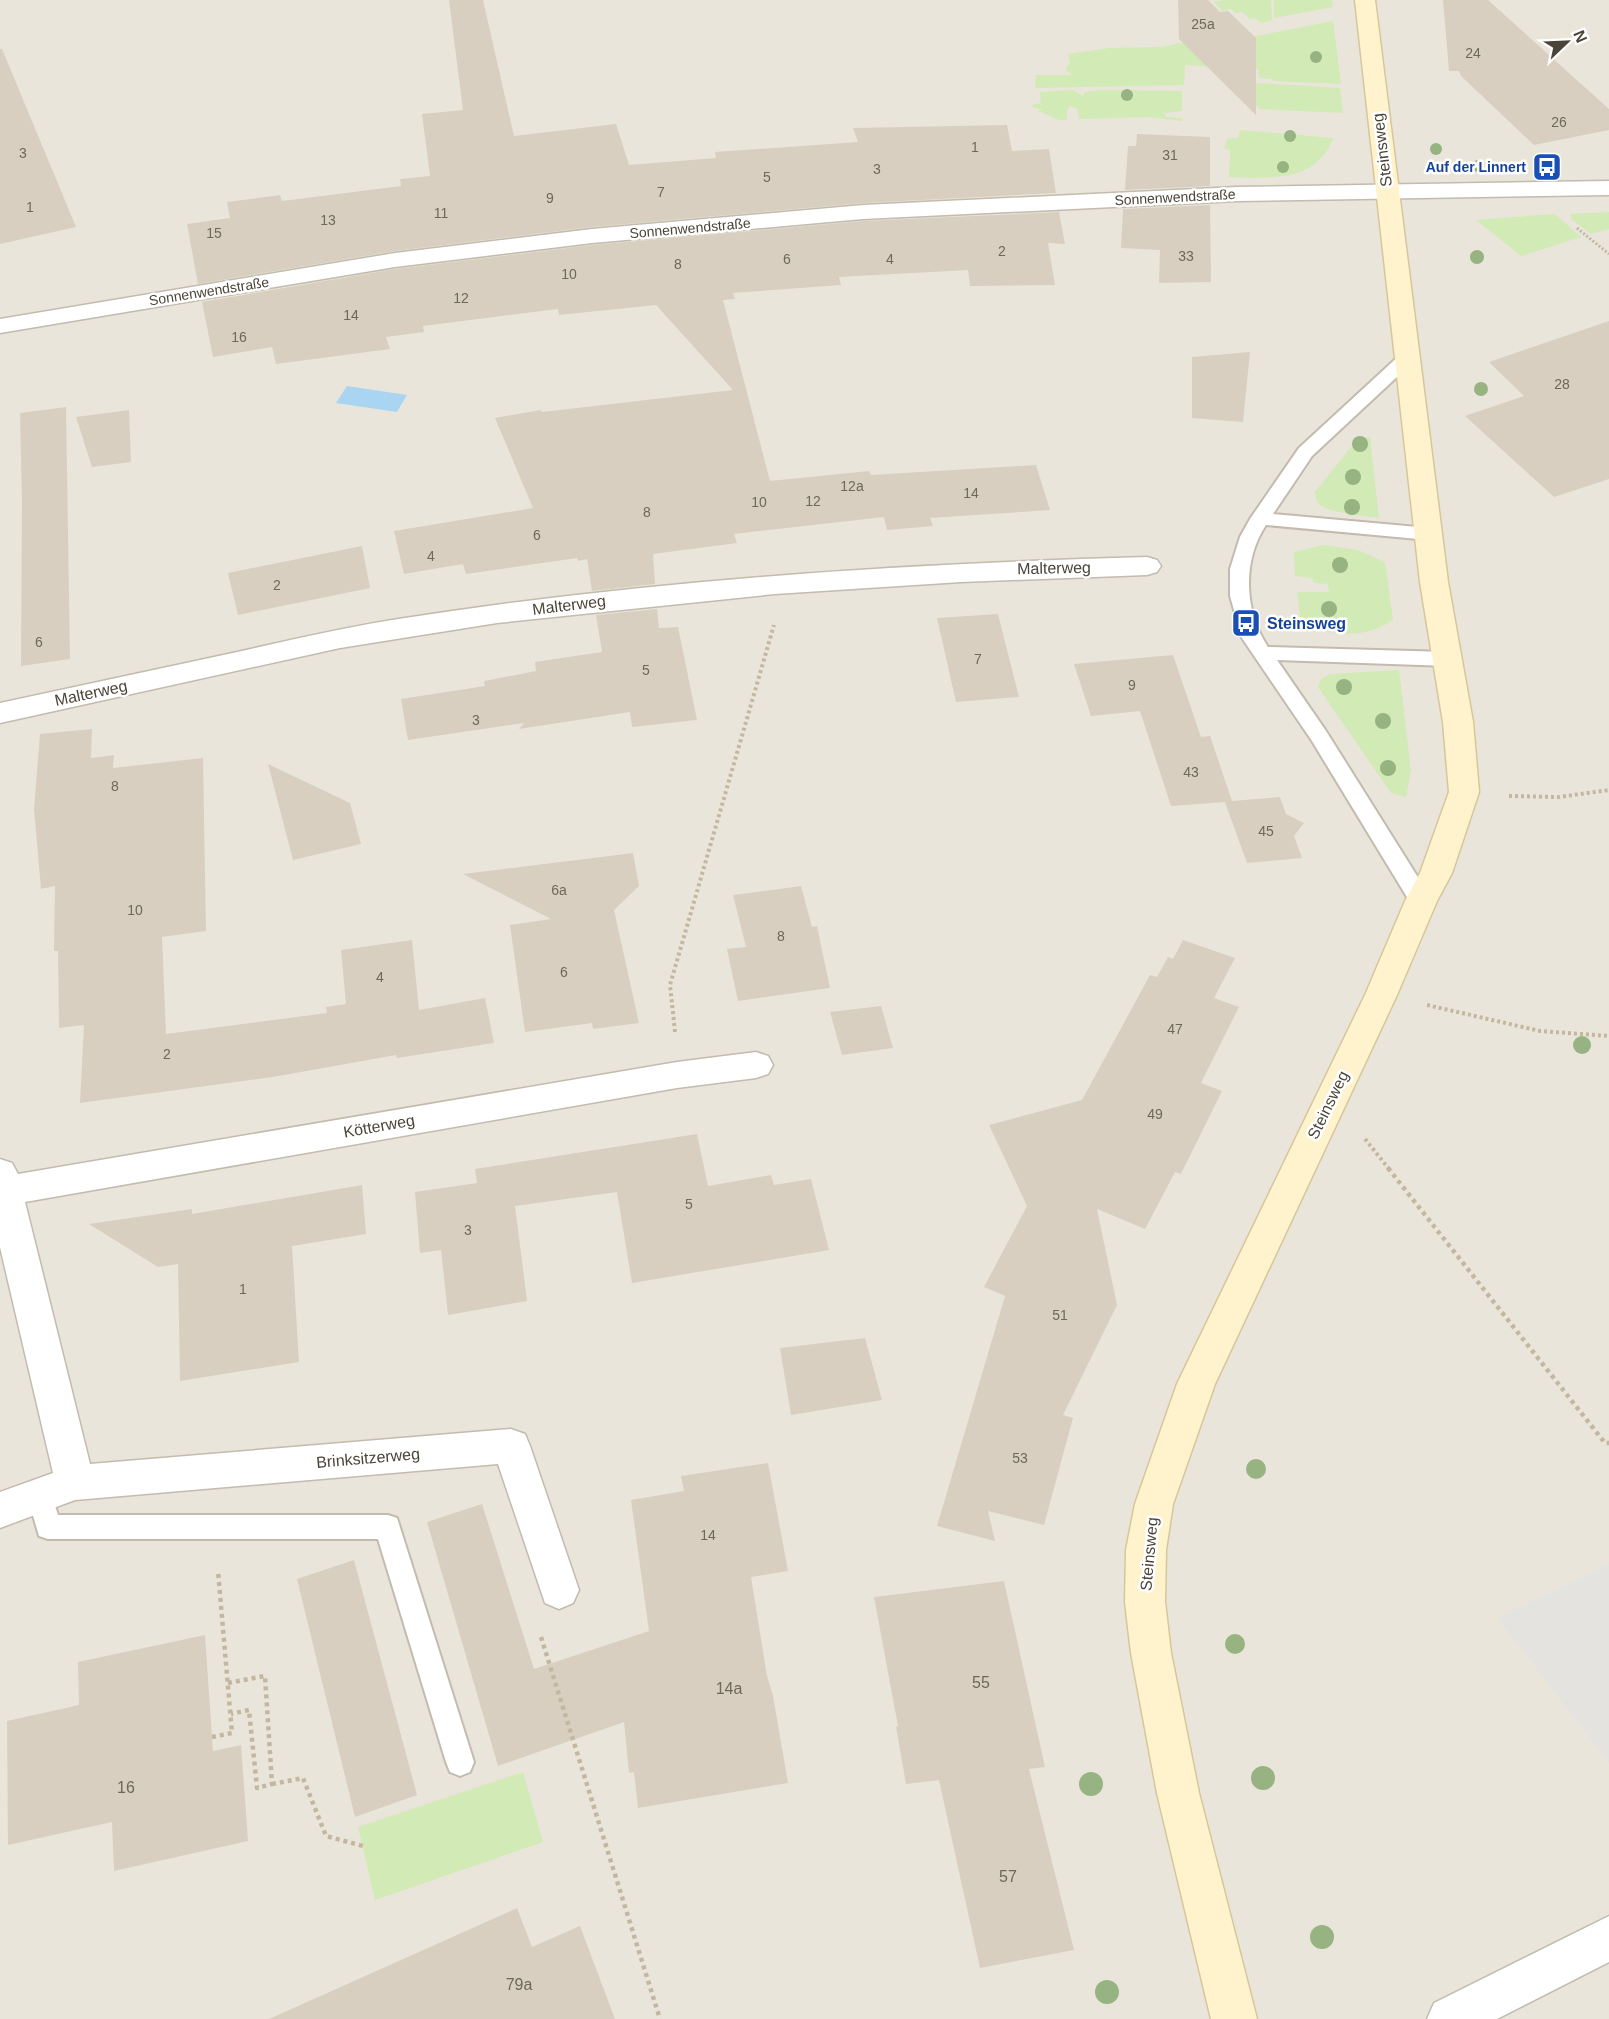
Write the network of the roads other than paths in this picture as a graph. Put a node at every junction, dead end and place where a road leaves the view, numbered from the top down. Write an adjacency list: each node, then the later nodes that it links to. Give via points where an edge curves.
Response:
1 (1365, 0): 3 (main road, Steinsweg)
2 (1609, 188): 3 (street)
3 (1387, 191): 4 (street, Sonnenwendstraße, via 1237,194 863,212 592,236 395,260); 5 (main road, Steinsweg)
4 (0, 326)
5 (1407, 358): 6 (lane, via 1305,452); 7 (main road, Steinsweg)
6 (1259, 519): 7 (lane); 9 (lane, via 1239,569 1246,623)
7 (1428, 534): 10 (main road, Steinsweg)
8 (1147, 566): 11 (street, Malterweg, via 788,582 625,598 402,627)
9 (1262, 653): 10 (lane); 12 (lane, via 1319,736)
10 (1448, 659): 12 (main road, Steinsweg, via 1463,754 1464,792 1436,873)
11 (0, 712)
12 (1421, 901): 21 (main road, Steinsweg, via 1197,1384 1154,1504 1146,1550 1145,1602 1162,1715)
13 (756, 1065): 14 (street, Kötterweg)
14 (2, 1182): 15 (street)
15 (75, 1483): 16 (street, Brinksitzerweg); 18 (street, Brinksitzerweg, via 511,1446)
16 (40, 1496): 17 (street, Brinksitzerweg); 19 (lane, via 48,1527 388,1527)
17 (1, 1512)
18 (559, 1590)
19 (460, 1762)
20 (1609, 1938): 22 (street)
21 (1233, 2019)
22 (1450, 2019)

